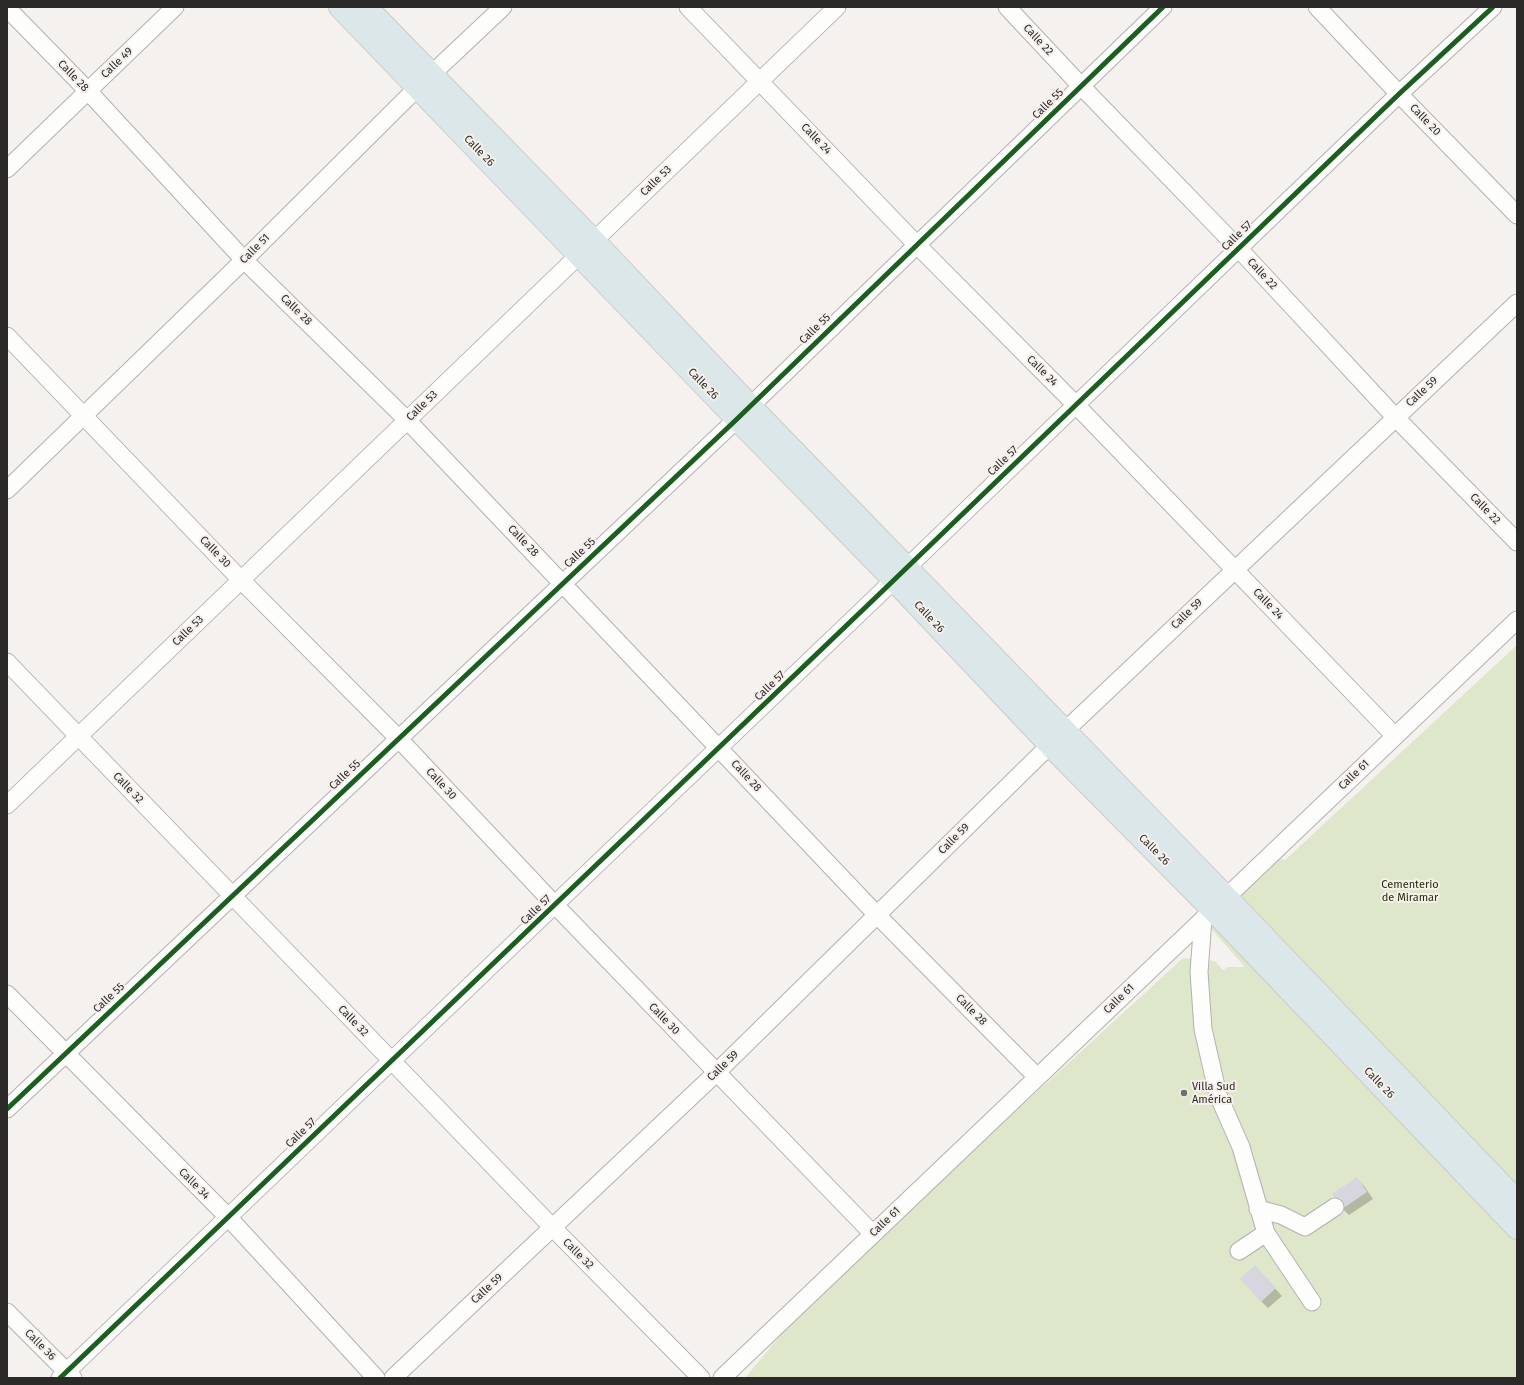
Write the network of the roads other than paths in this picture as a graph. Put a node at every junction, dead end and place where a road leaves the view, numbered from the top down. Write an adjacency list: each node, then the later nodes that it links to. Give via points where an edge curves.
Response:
1 (176, 7): 15 (street, Calle 49)
2 (340, 7): 12 (main road, Calle 26)
3 (366, 7): 12 (main road, Calle 26)
4 (503, 7): 12 (street, Calle 51)
5 (688, 7): 13 (street, Calle 24)
6 (837, 7): 13 (street, Calle 53)
7 (1007, 7): 14 (street, Calle 22)
8 (1163, 7): 14 (street, Calle 55)
9 (1317, 7): 16 (street, Calle 20)
10 (1493, 7): 16 (street, Calle 57)
11 (7, 8): 15 (street, Calle 28)
12 (425, 80): 20 (main road, Calle 26); 22 (street, Calle 51)
13 (760, 81): 19 (street, Calle 24); 20 (street, Calle 53)
14 (1081, 86): 19 (street, Calle 55); 21 (street, Calle 22)
15 (88, 91): 17 (street, Calle 49); 22 (street, Calle 28)
16 (1399, 94): 18 (street, Calle 20); 21 (street, Calle 57)
17 (7, 169)
18 (1517, 215)
19 (917, 245): 25 (street, Calle 24); 26 (street, Calle 55)
20 (587, 248): 26 (main road, Calle 26); 29 (street, Calle 53)
21 (1239, 249): 25 (street, Calle 57); 28 (street, Calle 22)
22 (244, 260): 27 (street, Calle 51); 29 (street, Calle 28)
23 (1517, 302): 28 (street, Calle 59)
24 (7, 336): 27 (street, Calle 30)
25 (1076, 405): 32 (street, Calle 24); 33 (street, Calle 57)
26 (743, 413): 33 (main road, Calle 26); 35 (street, Calle 55)
27 (84, 414): 30 (street, Calle 51); 34 (street, Calle 30)
28 (1395, 417): 31 (street, Calle 22); 32 (street, Calle 59)
29 (407, 420): 34 (street, Calle 53); 35 (street, Calle 28)
30 (7, 490)
31 (1517, 542)
32 (1234, 569): 38 (street, Calle 24); 41 (street, Calle 59)
33 (900, 575): 41 (main road, Calle 26); 42 (street, Calle 57)
34 (241, 580): 39 (street, Calle 53); 40 (street, Calle 30)
35 (563, 583): 40 (street, Calle 55); 42 (street, Calle 28)
36 (1517, 620): 38 (street, Calle 61)
37 (7, 662): 39 (street, Calle 32)
38 (1395, 736): 46 (street, Calle 61)
39 (78, 737): 43 (street, Calle 53); 44 (street, Calle 32)
40 (398, 738): 44 (street, Calle 55); 45 (street, Calle 30)
41 (1057, 738): 46 (main road, Calle 26); 47 (street, Calle 59)
42 (720, 748): 45 (street, Calle 57); 47 (street, Calle 28)
43 (7, 805)
44 (232, 895): 49 (street, Calle 55); 50 (street, Calle 32)
45 (555, 905): 50 (street, Calle 57); 51 (street, Calle 30)
46 (1214, 909): 52 (street, Calle 61); 54 (main road, Calle 26); 56 (street, via 1199,972 1203,1029 1218,1095 1241,1147); 59 (main road, Calle 26)
47 (877, 915): 51 (street, Calle 59); 52 (street, Calle 28)
48 (7, 994): 49 (street, Calle 34)
49 (65, 1053): 53 (street, Calle 55); 57 (street, Calle 34)
50 (392, 1061): 57 (street, Calle 57); 58 (street, Calle 32)
51 (716, 1073): 58 (street, Calle 59); 61 (street, Calle 30)
52 (1037, 1077): 61 (street, Calle 61)
53 (7, 1108)
54 (1517, 1201)
55 (1335, 1207): 56 (street, via 1305,1227 1281,1215)
56 (1258, 1209): 60 (street)
57 (228, 1217): 65 (street, Calle 57); 66 (street, Calle 34)
58 (552, 1227): 67 (street, Calle 59); 68 (street, Calle 32)
59 (1517, 1228)
60 (1266, 1233): 62 (street); 63 (street)
61 (872, 1234): 69 (street, Calle 61)
62 (1239, 1251)
63 (1312, 1302)
64 (7, 1312): 65 (street, Calle 36)
65 (66, 1376)
66 (376, 1378)
67 (393, 1378)
68 (701, 1378)
69 (722, 1378)

